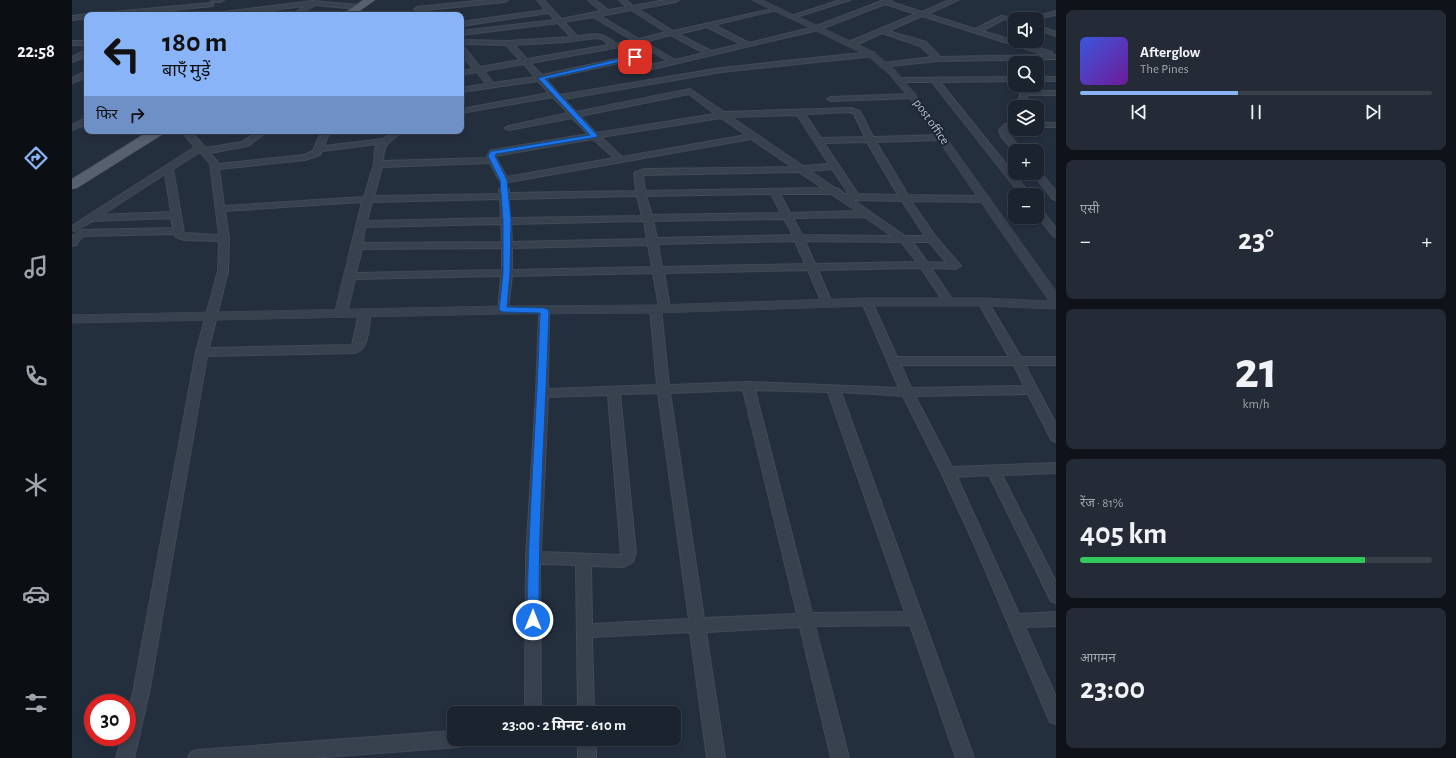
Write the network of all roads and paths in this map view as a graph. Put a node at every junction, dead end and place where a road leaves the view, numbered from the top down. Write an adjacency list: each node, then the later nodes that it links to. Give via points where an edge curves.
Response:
1 (370, 0): 13 (main road)
2 (505, 0): 16 (street)
3 (540, 0): 17 (street)
4 (592, 0): 23 (street)
5 (622, 0): 14 (street)
6 (673, 0): 14 (street)
7 (756, 0): 15 (street, post office)
8 (847, 0): 29 (street)
9 (955, 0): 26 (street)
10 (215, 1): 18 (street); 19 (street)
11 (314, 1): 13 (street); 20 (street); 21 (street)
12 (887, 1): 26 (street); 35 (street)
13 (358, 7): 22 (main road)
14 (633, 8): 23 (street); 40 (street)
15 (775, 9): 29 (street, post office); 34 (street)
16 (417, 10)
17 (551, 11): 32 (street); 33 (street)
18 (125, 12)
19 (206, 12)
20 (236, 12)
21 (299, 12)
22 (351, 12)
23 (606, 12): 25 (street)
24 (1055, 14): 28 (street)
25 (594, 15): 32 (street); 44 (street)
26 (920, 15): 36 (street); 38 (street)
27 (84, 16): 30 (street)
28 (1044, 16)
29 (791, 17): 35 (street, post office)
30 (72, 18)
31 (1008, 18): 38 (street, via 1003,17)
32 (560, 22): 39 (street); 43 (street)
33 (464, 24)
34 (708, 25): 40 (street); 50 (street)
35 (816, 29): 48 (street, post office); 50 (street)
36 (882, 30): 48 (street); 56 (street, via 923,44)
37 (1044, 30): 41 (street)
38 (977, 32): 55 (street)
39 (464, 33)
40 (673, 33): 44 (street); 52 (street)
41 (1056, 34)
42 (84, 37): 46 (street)
43 (576, 39): 47 (street); 49 (street, via 600,37)
44 (638, 41): 49 (street); 59 (street)
45 (464, 42): 47 (street)
46 (74, 43)
47 (508, 43): 58 (street)
48 (850, 44): 53 (street, post office)
49 (617, 45): 58 (street); 65 (street, via 635,57)
50 (748, 45): 52 (street)
51 (464, 54): 62 (street)
52 (711, 54): 59 (street)
53 (871, 54): 60 (street, post office); 75 (street, via 721,70)
54 (84, 56): 57 (street)
55 (1056, 57): 56 (street)
56 (938, 58): 60 (street)
57 (72, 60)
58 (526, 62): 62 (street); 65 (street)
59 (674, 62): 61 (street)
60 (884, 64): 70 (street, post office)
61 (644, 69)
62 (478, 70): 63 (street); 72 (street)
63 (464, 72)
64 (84, 75): 69 (street)
65 (541, 78): 72 (street); 75 (street)
66 (1008, 79): 71 (street)
67 (1044, 79): 68 (street)
68 (1056, 79)
69 (72, 80)
70 (900, 80): 71 (street); 76 (street, post office)
71 (934, 80): 111 (street)
72 (492, 86): 73 (street)
73 (464, 90)
74 (1056, 93): 78 (street, via 1024,93)
75 (556, 96): 79 (street); 82 (street)
76 (912, 96): 77 (street); 94 (street, post office)
77 (831, 99)
78 (1025, 100)
79 (464, 110)
80 (799, 111): 81 (street); 95 (street, via 854,111); 97 (street)
81 (722, 115): 82 (street, via 690,91); 92 (street); 93 (street)
82 (574, 116): 86 (street); 92 (street)
83 (84, 122): 85 (street)
84 (1008, 126): 98 (street, via 1003,130)
85 (73, 127)
86 (509, 128)
87 (153, 134): 110 (main road)
88 (188, 134): 99 (street)
89 (260, 134): 99 (street, via 245,144)
90 (325, 134): 100 (street)
91 (394, 134): 96 (street)
92 (595, 136): 101 (street, via 493,153); 102 (street)
93 (754, 136): 102 (street); 107 (street)
94 (940, 137): 95 (street); 120 (street, post office)
95 (870, 139): 97 (street); 117 (street)
96 (385, 141): 100 (street); 103 (street, via 379,150)
97 (819, 141): 104 (street)
98 (1012, 144)
99 (202, 149): 105 (street, via 210,156); 106 (street)
100 (318, 149): 105 (street, via 317,152 305,157)
101 (493, 160): 103 (street); 108 (street)
102 (622, 160): 108 (street)
103 (378, 164): 121 (street)
104 (833, 166): 107 (street); 119 (street)
105 (215, 167): 122 (street)
106 (168, 168): 125 (street); 126 (street)
107 (803, 169): 113 (street); 114 (street, via 640,173 638,176)
108 (504, 180): 115 (street)
109 (1042, 180): 118 (street)
110 (72, 185)
111 (1020, 188)
112 (774, 191): 113 (street); 114 (street); 123 (street)
113 (836, 192): 116 (street)
114 (641, 194): 115 (street); 127 (street)
115 (504, 197): 121 (street); 129 (street)
116 (844, 197): 119 (street); 124 (street)
117 (904, 197): 119 (street); 120 (street); 137 (street)
118 (1056, 197)
119 (855, 198)
120 (985, 199): 147 (street, post office)
121 (369, 200): 122 (street); 130 (street)
122 (219, 209): 134 (street)
123 (786, 214): 124 (street); 127 (street); 135 (street)
124 (867, 214): 136 (street)
125 (176, 215): 126 (street); 132 (street)
126 (91, 218): 131 (street)
127 (648, 218): 129 (street); 138 (street)
128 (1044, 219): 133 (street)
129 (507, 221): 130 (street); 140 (street)
130 (361, 224): 141 (street)
131 (75, 228)
132 (177, 231): 134 (street, via 184,237); 139 (street, via 82,233)
133 (1056, 234)
134 (224, 238): 158 (street, via 223,271)
135 (799, 238): 136 (street); 138 (street); 143 (street)
136 (905, 240): 137 (street); 142 (street)
137 (932, 240): 142 (street, via 956,266)
138 (653, 242): 140 (street); 144 (street)
139 (72, 243)
140 (507, 245): 141 (street); 145 (street)
141 (358, 246): 146 (street)
142 (923, 265): 143 (street); 149 (street)
143 (812, 267): 144 (street); 151 (street)
144 (658, 270): 145 (street); 153 (street)
145 (506, 273): 146 (street); 154 (street)
146 (351, 276): 156 (street)
147 (1056, 301)
148 (867, 302): 149 (street); 151 (street); 161 (street)
149 (949, 302): 150 (street)
150 (984, 302): 152 (street); 163 (street)
151 (827, 303): 153 (street)
152 (1056, 305)
153 (660, 309): 155 (street); 166 (street)
154 (503, 310): 155 (street); 157 (street)
155 (544, 310): 170 (street)
156 (341, 313): 157 (street); 158 (street)
157 (365, 313): 160 (street, via 360,346 354,349)
158 (212, 315): 159 (street); 160 (street)
159 (72, 319)
160 (202, 352): 189 (street, via 141,693)
161 (894, 361): 163 (street); 169 (street)
162 (1056, 361): 163 (street)
163 (1018, 362): 167 (street)
164 (748, 386): 165 (street); 166 (street); 180 (street)
165 (833, 388): 169 (street); 178 (street)
166 (664, 390): 168 (street); 182 (street)
167 (1032, 390): 169 (street); 171 (street)
168 (614, 392): 170 (street); 176 (street, via 629,553 624,561)
169 (907, 392): 174 (street)
170 (542, 393): 175 (street)
171 (1056, 438)
172 (1056, 468): 173 (street)
173 (993, 470): 174 (street); 177 (street)
174 (948, 472): 181 (street)
175 (533, 558): 176 (street); 184 (street)
176 (583, 559): 183 (street)
177 (1056, 597)
178 (915, 618): 180 (street); 194 (street)
179 (1056, 619): 181 (street)
180 (806, 620): 182 (street); 193 (street)
181 (1014, 621): 186 (street)
182 (697, 626): 183 (street); 192 (street)
183 (585, 631): 185 (street)
184 (533, 706)
185 (586, 706)
186 (1056, 716)
187 (447, 740): 190 (street)
188 (587, 746): 191 (street)
189 (125, 758)
190 (197, 758)
191 (587, 758)
192 (716, 758)
193 (840, 758)
194 (965, 758)

